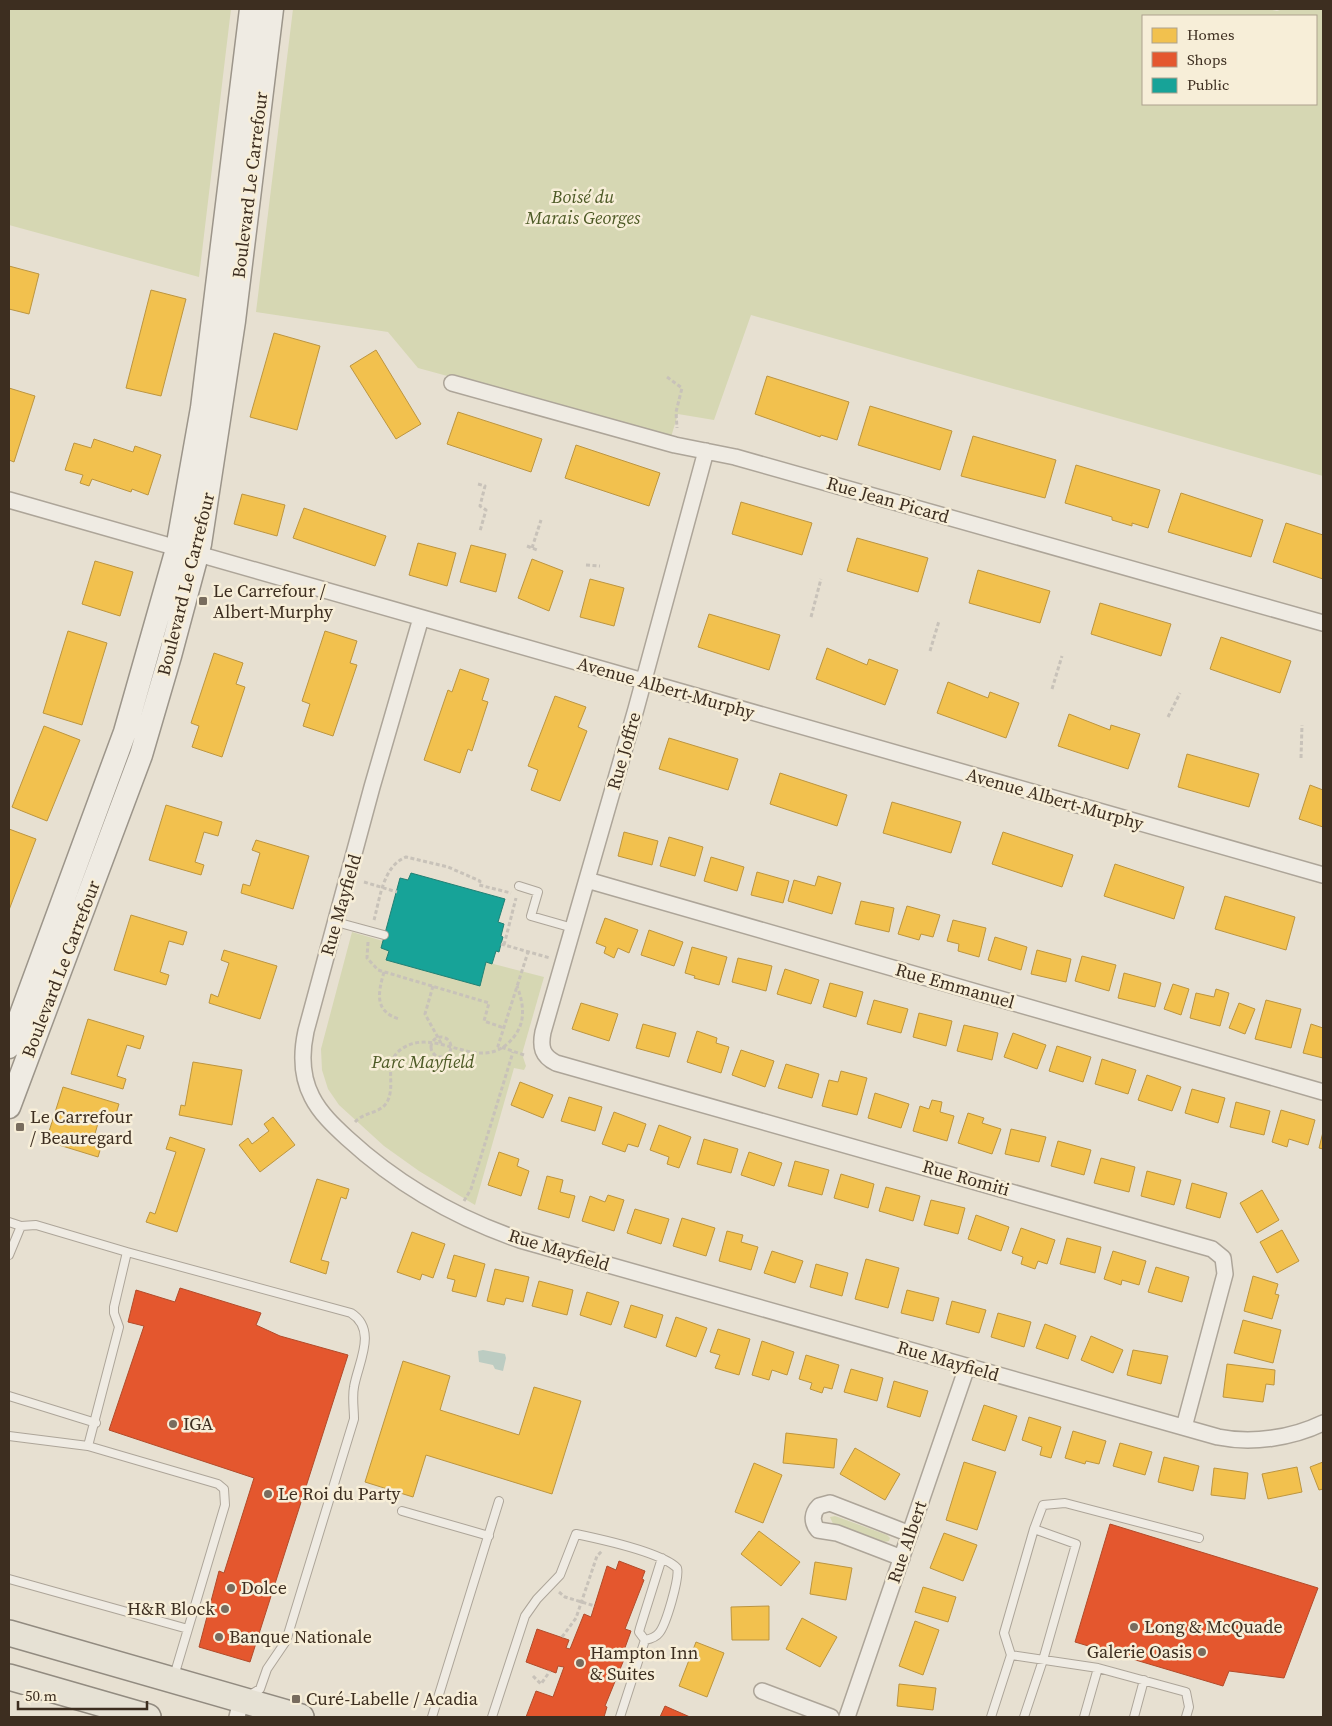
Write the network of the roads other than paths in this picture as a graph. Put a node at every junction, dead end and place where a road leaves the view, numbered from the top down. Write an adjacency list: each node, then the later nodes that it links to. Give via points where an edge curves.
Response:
1 (252, 9): 6 (street, Boulevard Le Carrefour)
2 (272, 9): 6 (street, Boulevard Le Carrefour, via 206,513)
3 (452, 383): 4 (street, Rue Jean Picard)
4 (706, 451): 8 (street, Rue Jean Picard); 9 (street, Rue Joffre)
5 (9, 500): 6 (street, Avenue Albert-Murphy)
6 (187, 552): 7 (street, Avenue Albert-Murphy); 16 (street, Boulevard Le Carrefour, via 125,732); 19 (street, Boulevard Le Carrefour, via 173,648 141,755)
7 (421, 618): 9 (street, Avenue Albert-Murphy); 13 (street, Rue Mayfield)
8 (1323, 623)
9 (643, 681): 10 (street, Avenue Albert-Murphy); 11 (street, Rue Joffre)
10 (1323, 875)
11 (587, 880): 14 (street, Rue Joffre); 18 (street, Rue Emmanuel)
12 (519, 886): 14 (lane, via 538,892 531,916)
13 (336, 922): 15 (lane); 24 (street, Rue Mayfield, via 304,1044 305,1078 312,1098 325,1117 385,1170 457,1213 512,1237)
14 (573, 928): 17 (street, Rue Joffre, via 543,1032)
15 (384, 936)
16 (9, 1047)
17 (542, 1050): 28 (street, Rue Romiti, via 556,1063 1212,1249 1223,1258 1225,1274)
18 (1323, 1092)
19 (11, 1095)
20 (9, 1222): 21 (lane)
21 (21, 1226): 22 (lane, via 36,1225); 23 (lane)
22 (127, 1252): 26 (lane, via 114,1307 119,1327); 50 (lane, via 351,1313 359,1319 365,1331 364,1351 354,1388 354,1419 286,1641 267,1669 260,1689)
23 (9, 1255)
24 (967, 1367): 28 (street, Rue Mayfield); 34 (street, Rue Albert)
25 (9, 1396): 26 (lane)
26 (96, 1423): 30 (lane)
27 (1323, 1424): 28 (street, Rue Mayfield, via 1285,1436 1242,1439)
28 (1184, 1427)
29 (9, 1436): 30 (lane)
30 (88, 1446): 40 (lane, via 207,1480 224,1489 225,1505)
31 (500, 1501): 35 (lane)
32 (402, 1511): 35 (lane)
33 (1034, 1529): 36 (lane, via 1043,1505 1065,1503); 43 (lane, via 1004,1633); 44 (lane, via 1076,1544)
34 (910, 1534): 38 (street, Rue Albert); 38 (street, via 830,1503 819,1506 814,1512 813,1521 818,1530 837,1533)
35 (489, 1536): 53 (lane)
36 (1199, 1538)
37 (662, 1558): 42 (lane, via 639,1632); 42 (lane, via 677,1568 678,1578 660,1633); 54 (lane, via 576,1534 564,1566 525,1616)
38 (902, 1558): 57 (street, Rue Albert)
39 (9, 1579): 40 (lane)
40 (188, 1629): 47 (lane)
41 (9, 1632): 47 (main road)
42 (645, 1640): 55 (lane)
43 (1011, 1655): 44 (lane); 58 (lane)
44 (1043, 1660): 45 (lane); 59 (lane)
45 (1098, 1668): 48 (lane); 60 (lane)
46 (9, 1677): 51 (main road)
47 (172, 1680): 50 (main road)
48 (1144, 1680): 61 (lane); 62 (lane, via 1186,1692 1189,1708)
49 (762, 1692): 56 (street)
50 (239, 1709): 52 (main road)
51 (148, 1717)
52 (301, 1717)
53 (432, 1717)
54 (492, 1717)
55 (620, 1717)
56 (830, 1717)
57 (847, 1717)
58 (991, 1717)
59 (1024, 1717)
60 (1084, 1717)
61 (1134, 1717)
62 (1186, 1717)

